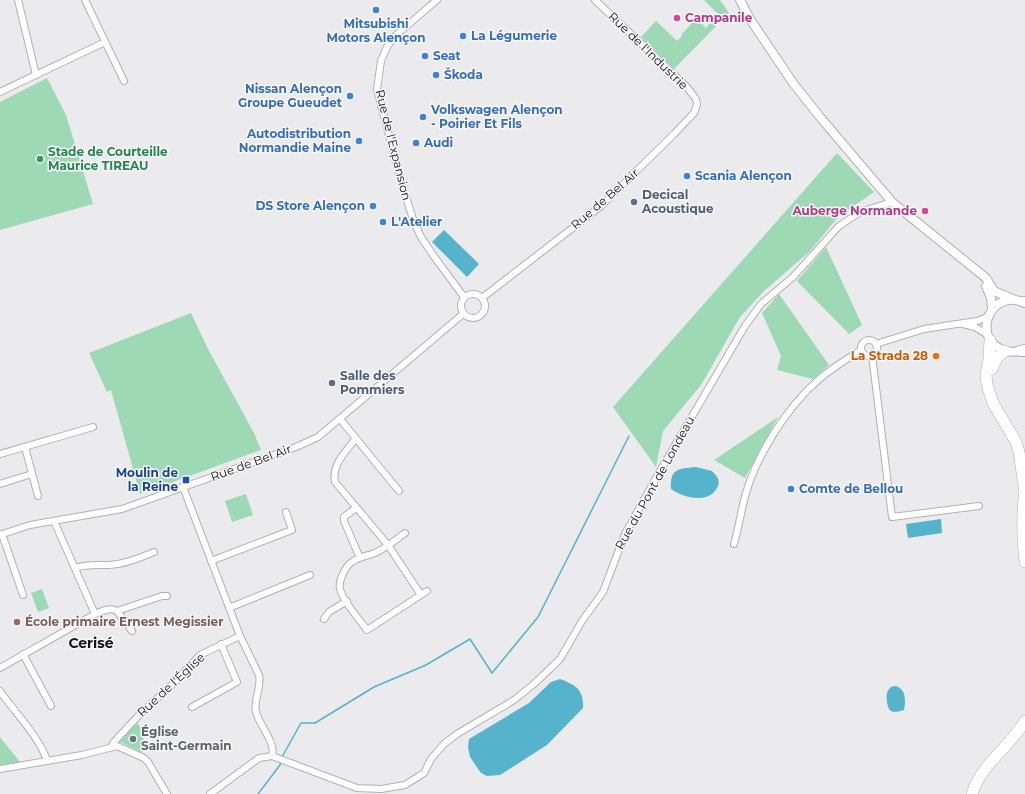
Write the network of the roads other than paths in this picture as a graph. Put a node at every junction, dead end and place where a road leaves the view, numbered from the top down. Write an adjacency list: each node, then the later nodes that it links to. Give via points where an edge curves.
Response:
1 (18, 0): 9 (street)
2 (84, 0): 8 (street)
3 (437, 0): 15 (street, Rue de l'Expansion, via 395,36 387,47 381,61 377,89 414,222 421,237)
4 (594, 0): 12 (street, Rue de l'Industrie, via 686,86)
5 (735, 0): 7 (main road)
6 (740, 0): 7 (main road)
7 (750, 19): 13 (main road, via 793,83)
8 (105, 42): 9 (street); 10 (street)
9 (36, 74): 11 (street)
10 (124, 82)
11 (0, 92)
12 (697, 104): 16 (street, Rue de Bel Air, via 694,113 601,206)
13 (892, 202): 14 (main road); 72 (street, Rue du Pont de Londeau, via 860,212 839,226 793,277 762,304 745,326 625,534 603,592 582,621 560,659 534,684 514,700 444,744 431,759 424,773 405,785 381,789 357,788)
14 (980, 275): 17 (main road, via 986,278 994,291); 19 (main road, via 991,298)
15 (464, 298): 16 (street, via 474,294); 20 (street, via 460,307)
16 (482, 298): 20 (street, via 485,309 482,315 474,319)
17 (1012, 299): 18 (main road); 19 (main road, via 1001,302)
18 (1025, 302)
19 (990, 312): 21 (street, via 985,318 977,321); 22 (main road, via 986,326)
20 (463, 314): 29 (street, Rue de Bel Air)
21 (957, 324): 22 (street, via 976,328); 23 (street, via 924,329)
22 (989, 338): 26 (main road); 28 (highway)
23 (876, 344): 24 (street, via 871,340 865,340); 27 (street, via 877,350)
24 (860, 350): 27 (street, via 866,356); 46 (street, via 814,383 771,437 746,493)
25 (1023, 350): 26 (main road)
26 (1005, 351): 28 (highway, via 997,358)
27 (872, 356): 40 (street, via 892,516)
28 (986, 385): 38 (highway, via 1020,452)
29 (340, 419): 31 (street); 36 (street, Rue de Bel Air, via 318,437 307,442)
30 (93, 427): 32 (street)
31 (355, 439): 37 (street); 41 (street, via 337,464 334,477 339,488)
32 (25, 447): 33 (street); 34 (street)
33 (0, 454)
34 (32, 474): 35 (street); 39 (street)
35 (0, 484)
36 (183, 488): 43 (street, Rue de Bel Air, via 122,509); 50 (street)
37 (399, 491)
38 (1025, 491): 51 (highway, via 1022,528)
39 (38, 496)
40 (979, 506)
41 (356, 508): 47 (street); 49 (street, via 344,517 344,521)
42 (286, 512): 50 (street, via 292,530)
43 (54, 521): 45 (street, Rue de Bel Air, via 30,525); 52 (street)
44 (405, 532): 47 (street)
45 (1, 535): 54 (street)
46 (734, 544)
47 (388, 545): 49 (street); 56 (street, via 424,593 367,630)
48 (154, 552): 52 (street, via 128,562)
49 (360, 558): 56 (street, via 348,565 341,580 341,590)
50 (211, 561): 57 (street)
51 (1025, 562)
52 (75, 568): 59 (street)
53 (310, 575): 57 (street)
54 (23, 595)
55 (167, 596): 58 (street)
56 (347, 601): 60 (street, via 329,612)
57 (229, 608): 62 (street)
58 (117, 612): 59 (street, via 109,609); 61 (street)
59 (95, 614): 64 (street)
60 (324, 619)
61 (132, 631)
62 (240, 636): 63 (street, Rue de l'Église); 72 (street, via 260,680 255,700 256,713 273,746)
63 (221, 644): 68 (street, via 237,682); 70 (street, Rue de l'Église, via 200,655 136,718)
64 (23, 654): 65 (street); 67 (street)
65 (0, 668)
66 (0, 691): 73 (street, via 42,748)
67 (51, 706)
68 (192, 707)
69 (1025, 721): 71 (highway)
70 (112, 746): 73 (street, via 82,755); 75 (street, via 121,747 144,758)
71 (1005, 746): 77 (highway, via 978,772); 78 (highway, via 981,773)
72 (272, 756): 76 (street, via 259,758)
73 (47, 760): 74 (street)
74 (0, 769)
75 (167, 794)
76 (210, 794)
77 (964, 794)
78 (972, 794)

